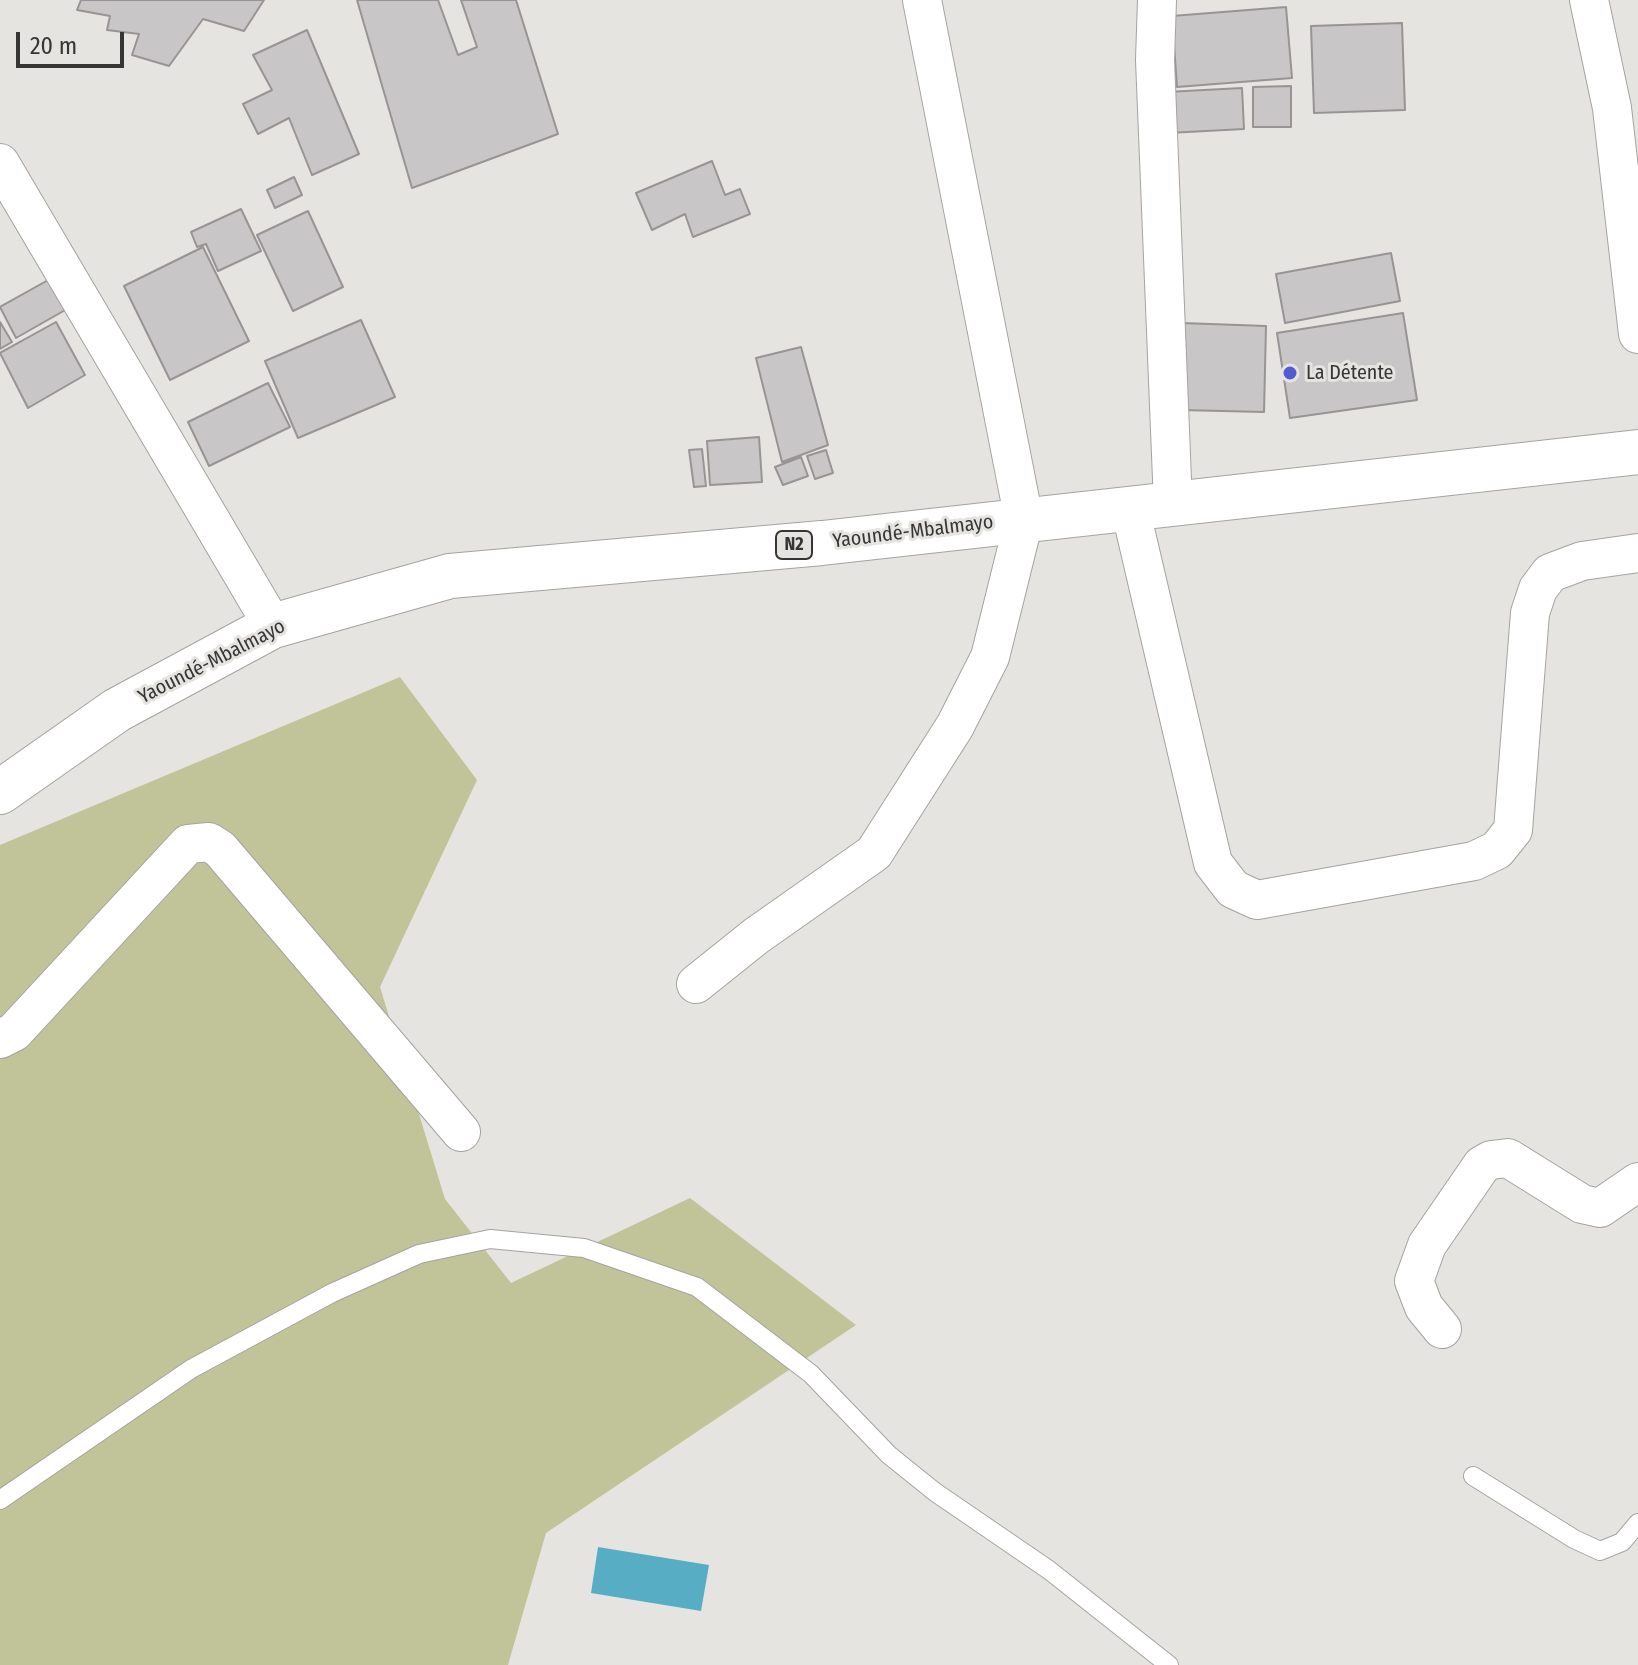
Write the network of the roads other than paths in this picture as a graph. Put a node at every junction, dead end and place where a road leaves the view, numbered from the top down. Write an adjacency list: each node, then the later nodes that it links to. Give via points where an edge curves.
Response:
1 (922, 0): 9 (street)
2 (1157, 0): 7 (street)
3 (1589, 0): 5 (street, via 1612,108)
4 (0, 163): 11 (street)
5 (1638, 334)
6 (1638, 452): 7 (highway, Yaoundé-Mbalmayo / N2)
7 (1173, 504): 8 (highway, Yaoundé-Mbalmayo / N2)
8 (1130, 508): 9 (highway, Yaoundé-Mbalmayo / N2); 10 (street, via 1213,863 1233,889 1257,900 1474,861 1497,850 1513,830 1530,613 1538,589 1550,573 1582,561)
9 (1024, 520): 11 (highway, Yaoundé-Mbalmayo / N2, via 450,576); 13 (street, via 990,657 955,726 874,853)
10 (1638, 553)
11 (273, 626): 12 (highway, Yaoundé-Mbalmayo / N2, via 117,710)
12 (0, 792)
13 (696, 984)
14 (0, 1039): 15 (street, via 14,1032 188,844 209,842)
15 (461, 1132)
16 (1638, 1182): 17 (street, via 1600,1208 1582,1204 1508,1158 1482,1165 1427,1245 1414,1281 1424,1307)
17 (1442, 1329)
18 (1473, 1476): 20 (lane, via 1600,1551 1622,1542)
19 (0, 1500): 21 (lane, via 191,1369 332,1293 419,1254 490,1239 584,1248 697,1287 811,1374 889,1455 935,1492 1049,1570)
20 (1638, 1523)
21 (1169, 1665)

